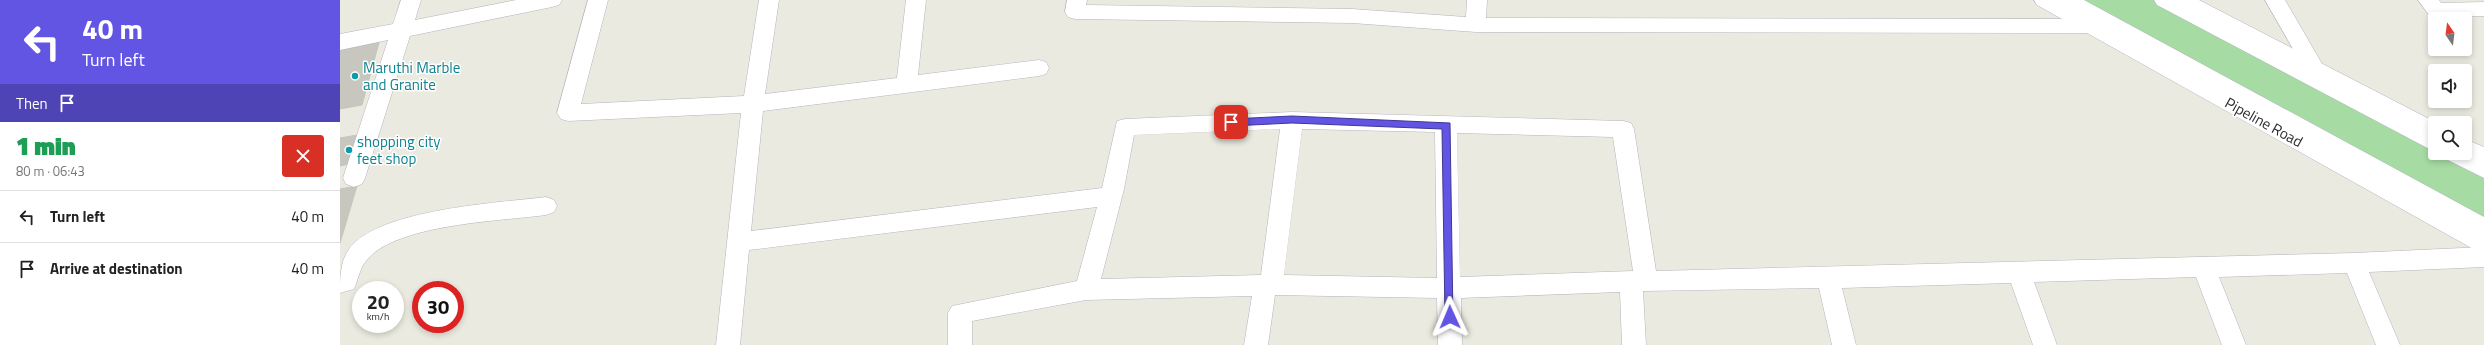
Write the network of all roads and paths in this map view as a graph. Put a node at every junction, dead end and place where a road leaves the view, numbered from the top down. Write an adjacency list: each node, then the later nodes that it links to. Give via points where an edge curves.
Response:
1 (411, 0): 19 (street)
2 (552, 0): 19 (street)
3 (598, 0): 24 (street, via 568,112)
4 (769, 0): 24 (street)
5 (916, 0): 23 (street)
6 (1077, 0): 14 (street, via 1075,12)
7 (1477, 0): 17 (street)
8 (2044, 0): 18 (street, Pipeline Road)
9 (2068, 0): 36 (street)
10 (2164, 0): 28 (street)
11 (2182, 0): 22 (street)
12 (2275, 0): 22 (street)
13 (2428, 0): 16 (street, via 2436,10)
14 (1206, 7): 15 (street)
15 (1353, 8): 17 (street)
16 (2484, 10)
17 (1476, 25): 18 (street)
18 (2091, 26): 38 (street, Pipeline Road)
19 (403, 29): 20 (street); 33 (street)
20 (340, 42)
21 (1038, 68): 23 (street)
22 (2315, 70): 27 (street)
23 (907, 83): 24 (street)
24 (754, 104): 37 (street)
25 (1292, 120): 26 (street); 34 (street, via 1125,127 1119,170); 46 (street)
26 (1446, 126): 44 (street, via 1624,129); 47 (street)
27 (2428, 128)
28 (2428, 139)
29 (2472, 152): 30 (street)
30 (2484, 158)
31 (2467, 160): 32 (street)
32 (2484, 169)
33 (354, 178)
34 (1109, 196): 37 (street); 48 (street)
35 (546, 206): 45 (lane, via 420,222 377,240 357,255 346,282)
36 (2484, 228)
37 (739, 242): 49 (street)
38 (2484, 245)
39 (2484, 257): 40 (street)
40 (2354, 263): 41 (street); 57 (street)
41 (2204, 267): 42 (street); 56 (street)
42 (2019, 272): 43 (street); 55 (street)
43 (1828, 278): 44 (street); 54 (street)
44 (1638, 281): 47 (street); 53 (street)
45 (340, 283)
46 (1268, 285): 47 (street); 48 (street); 51 (street)
47 (1449, 288): 52 (street)
48 (1086, 290): 50 (street, via 960,312)
49 (728, 345)
50 (960, 345)
51 (1256, 345)
52 (1450, 345)
53 (1634, 345)
54 (1844, 345)
55 (2045, 345)
56 (2234, 345)
57 (2388, 345)

